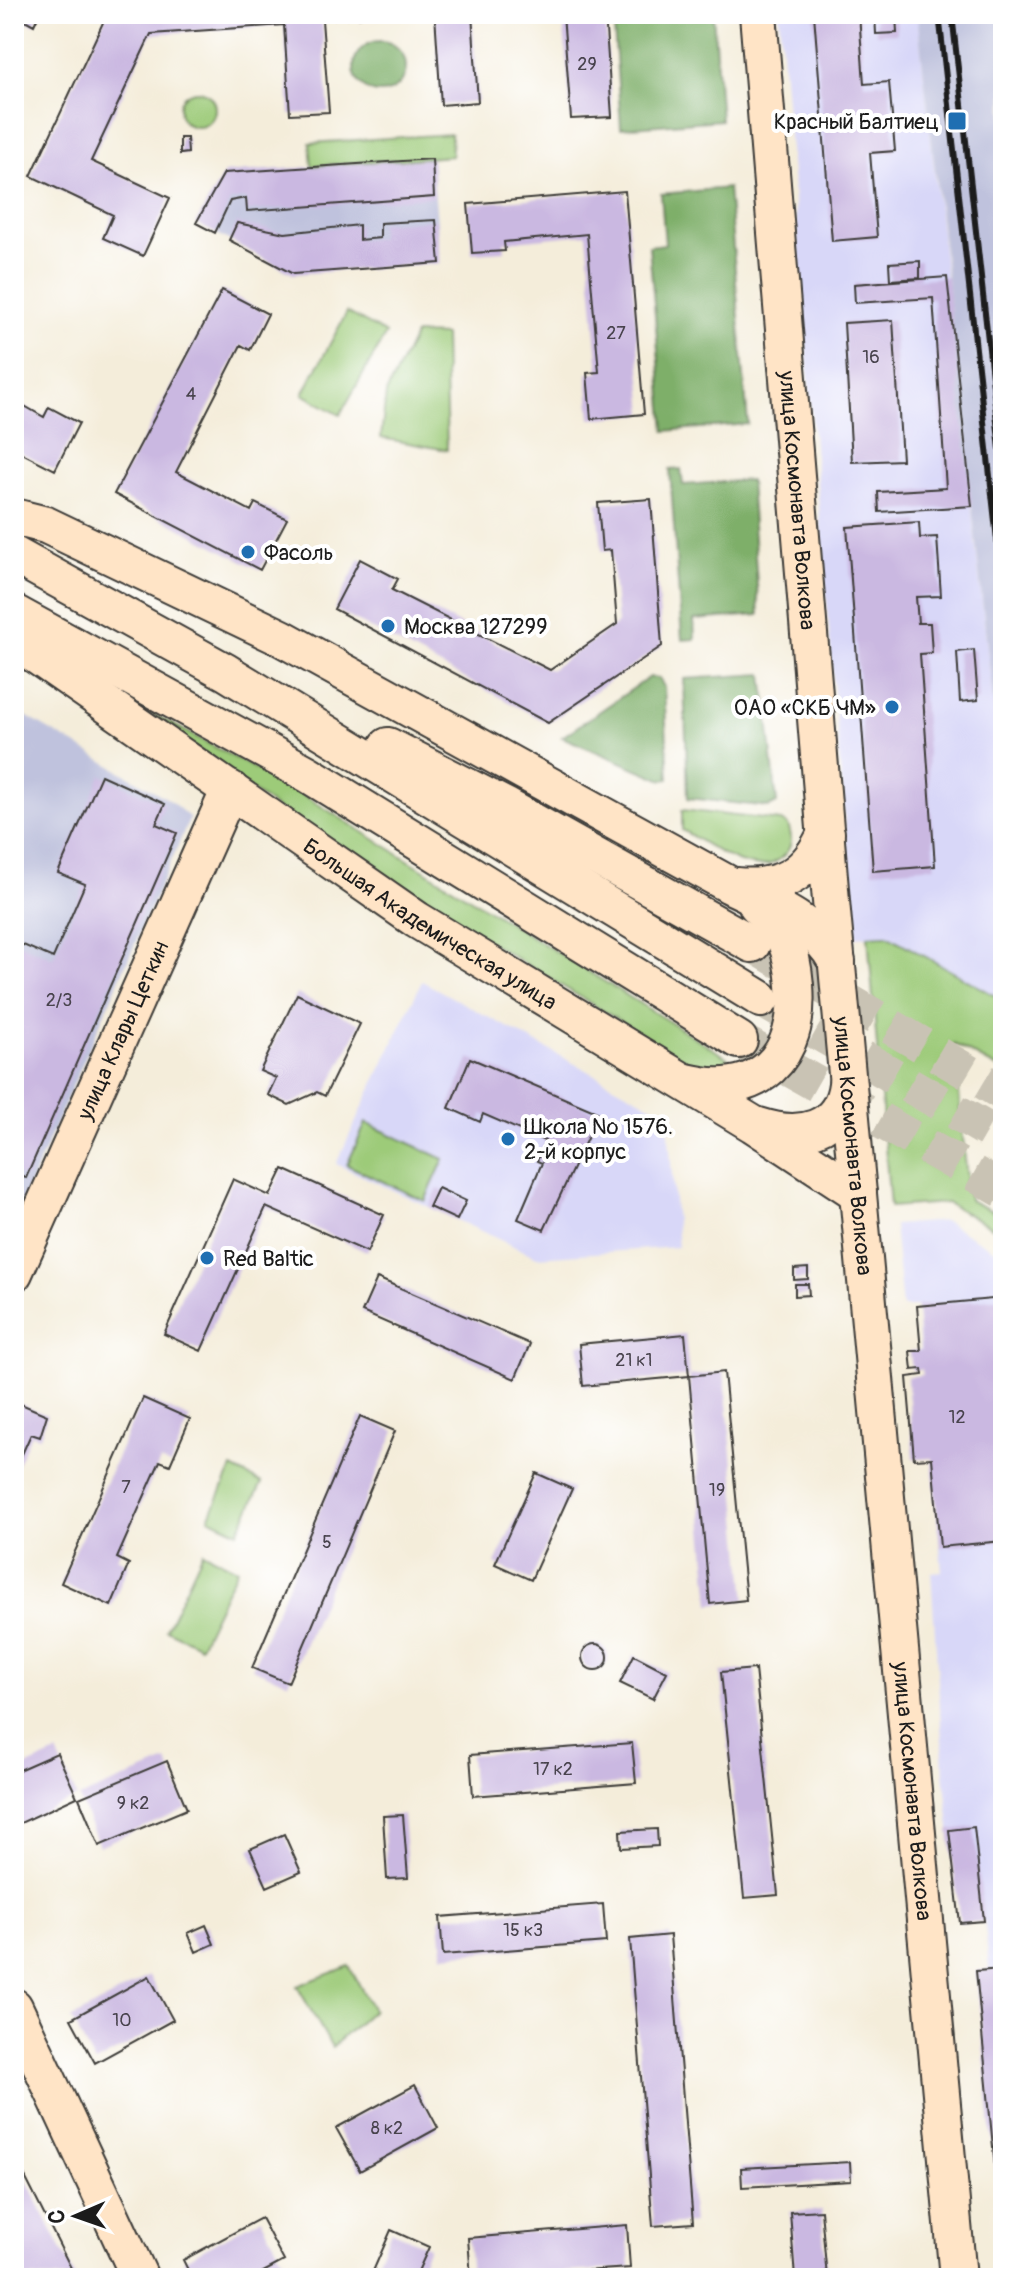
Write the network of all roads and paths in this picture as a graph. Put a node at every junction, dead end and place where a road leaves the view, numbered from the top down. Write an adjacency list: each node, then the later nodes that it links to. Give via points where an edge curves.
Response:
1 (758, 14): 10 (main road, улица Космонавта Волкова)
2 (14, 517): 4 (main road, via 46,525)
3 (14, 555): 7 (main road)
4 (208, 601): 7 (main road, via 181,601 169,616 170,634); 11 (main road)
5 (14, 613): 15 (main road, via 308,774)
6 (14, 640): 9 (main road, Большая Академическая улица)
7 (182, 648): 8 (main road)
8 (226, 672): 12 (main road, via 505,806); 14 (main road)
9 (230, 789): 17 (main road, Большая Академическая улица, via 417,920); 20 (main road, улица Клары Цеткин)
10 (826, 833): 11 (main road, via 804,870 789,880 755,888); 13 (main road, улица Космонавта Волкова)
11 (730, 885): 13 (main road, via 804,922); 17 (main road, via 783,930 792,955 796,1022 776,1064 761,1075 724,1087)
12 (752, 944)
13 (837, 962): 16 (main road, улица Космонавта Волкова)
14 (761, 999)
15 (739, 1040)
16 (848, 1079): 18 (main road, via 841,1112 830,1122 777,1132); 19 (main road, улица Космонавта Волкова)
17 (676, 1080): 18 (main road, Большая Академическая улица)
18 (753, 1124): 19 (main road, Большая Академическая улица)
19 (858, 1193): 23 (main road, улица Космонавта Волкова)
20 (14, 1273)
21 (14, 2007): 22 (main road)
22 (140, 2278)
23 (958, 2278)

